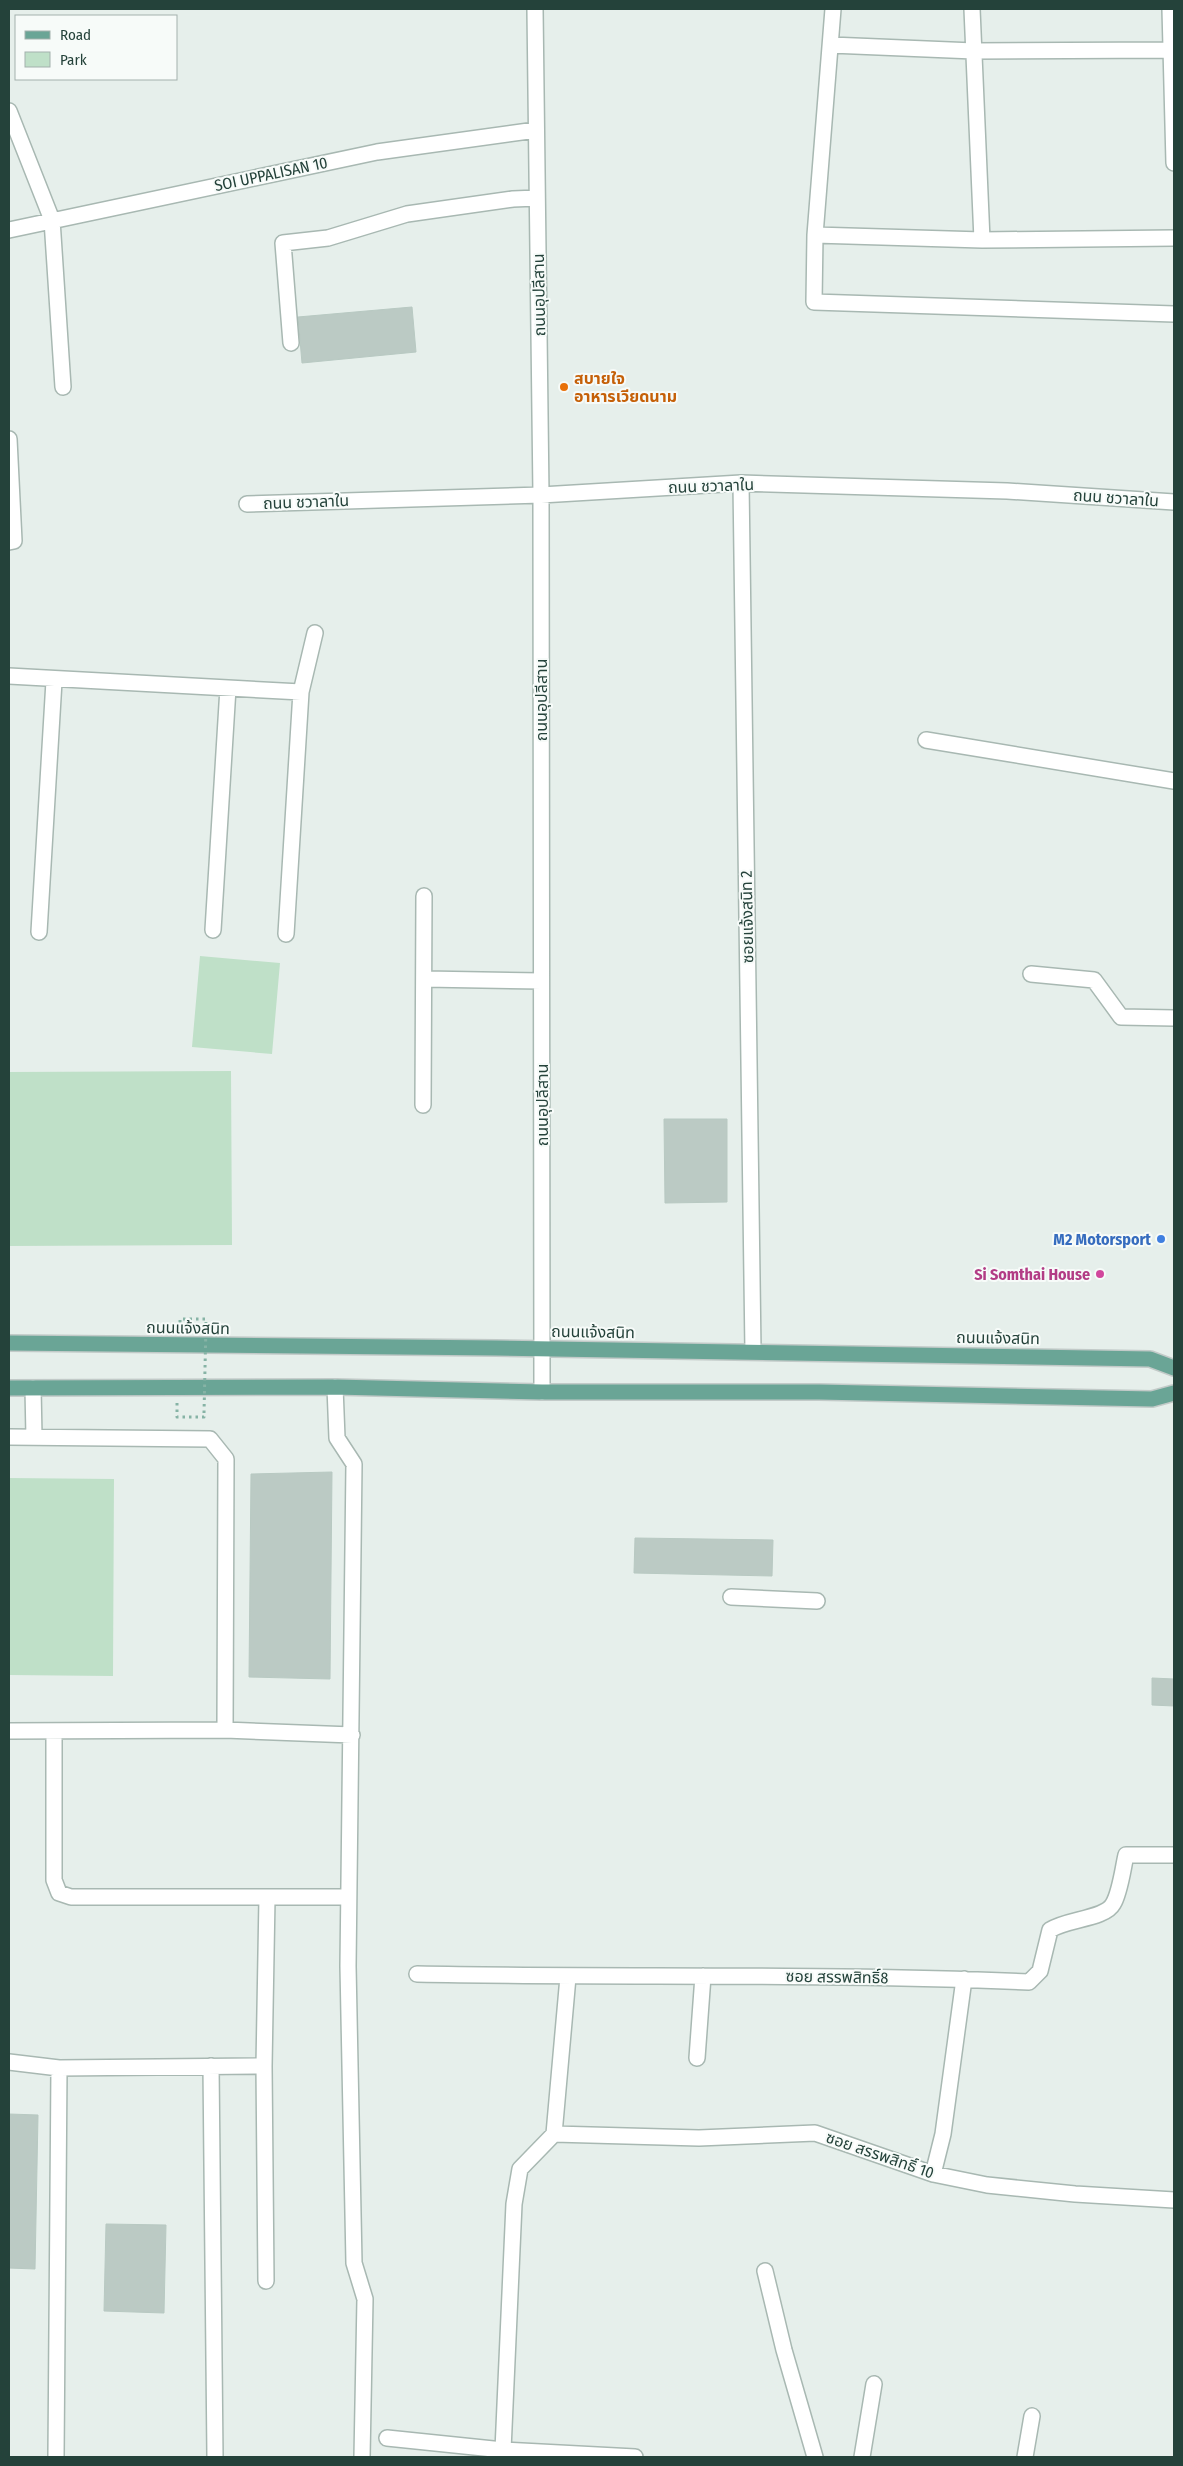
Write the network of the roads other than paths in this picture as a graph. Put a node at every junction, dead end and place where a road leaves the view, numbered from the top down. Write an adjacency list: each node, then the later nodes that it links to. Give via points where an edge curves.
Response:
1 (535, 9): 9 (street, ถนนอุปลีสาน)
2 (833, 9): 5 (street)
3 (972, 9): 7 (street)
4 (1170, 9): 6 (street)
5 (831, 45): 7 (street); 15 (street)
6 (1171, 50): 7 (street); 10 (street)
7 (974, 51): 17 (street)
8 (9, 111): 13 (street)
9 (536, 130): 12 (street, ถนนอุปลีสาน); 13 (street, SOI UPPALISAN 10, via 376,152)
10 (1174, 158): 11 (street)
11 (1174, 163)
12 (537, 198): 19 (street, via 407,214 328,238 283,243); 23 (street, ถนนอุปลีสาน)
13 (52, 220): 14 (street, SOI UPPALISAN 10); 20 (street)
14 (9, 230)
15 (815, 236): 17 (street); 18 (street, via 814,302)
16 (1174, 238): 17 (street)
17 (982, 240)
18 (1174, 314)
19 (291, 343)
20 (63, 387)
21 (9, 439): 26 (street, via 14,541)
22 (741, 484): 23 (street, ถนน ชวาลาใน); 24 (street, ถนน ชวาลาใน, via 1007,491); 45 (street, ซอยแจ้งสนิท 2)
23 (541, 494): 25 (street, ถนน ชวาลาใน); 40 (street, ถนนอุปลีสาน)
24 (1174, 502)
25 (248, 504)
26 (9, 542)
27 (315, 633): 31 (street)
28 (9, 676): 29 (street)
29 (54, 681): 30 (street); 36 (street)
30 (228, 688): 31 (street); 35 (street)
31 (301, 692): 37 (street)
32 (926, 740): 33 (street)
33 (1174, 781)
34 (424, 896): 39 (street)
35 (213, 930)
36 (39, 932)
37 (286, 934)
38 (1031, 974): 41 (street, via 1094,980 1121,1017)
39 (425, 980): 40 (street); 42 (street)
40 (541, 981): 44 (street, ถนนอุปลีสาน)
41 (1174, 1018)
42 (423, 1105)
43 (9, 1343): 44 (main road, ถนนแจ้งสนิท)
44 (542, 1349): 45 (main road, ถนนแจ้งสนิท); 50 (street, ถนนอุปลีสาน)
45 (753, 1351): 46 (main road, ถนนแจ้งสนิท, via 1150,1358)
46 (1174, 1368)
47 (335, 1387): 49 (main road); 50 (main road); 59 (street, via 337,1438 354,1464)
48 (9, 1388): 49 (main road)
49 (33, 1388): 53 (street)
50 (542, 1392): 51 (main road, via 720,1391 1152,1399)
51 (1174, 1393)
52 (9, 1437): 53 (street)
53 (34, 1437): 56 (street, via 210,1439 226,1459)
54 (732, 1597): 55 (street)
55 (817, 1602)
56 (225, 1730): 58 (street); 59 (street)
57 (9, 1731): 58 (street)
58 (54, 1732): 62 (street, via 54,1880 59,1893 71,1897)
59 (352, 1734): 61 (street)
60 (1174, 1855): 66 (street, ซอย สรรพสิทธิ์8, via 1126,1855 1113,1905 1099,1916 1060,1923 1050,1930 1040,1971 1029,1982)
61 (348, 1897): 62 (street); 83 (street, via 354,2262 365,2299)
62 (267, 1898): 70 (street)
63 (417, 1974): 65 (street, ซอย สรรพสิทธิ์8)
64 (703, 1976): 65 (street, ซอย สรรพสิทธิ์8); 66 (street, ซอย สรรพสิทธิ์8); 67 (street)
65 (568, 1977): 72 (street)
66 (964, 1979): 73 (street, via 943,2134)
67 (697, 2058)
68 (9, 2062): 71 (street)
69 (211, 2066): 70 (street); 71 (street); 82 (street)
70 (264, 2066): 76 (street)
71 (60, 2068): 81 (street)
72 (554, 2134): 73 (street, ซอย สรรพสิทธิ์ 10, via 699,2138 815,2133); 80 (street, via 520,2169 514,2204)
73 (933, 2174): 74 (street, ซอย สรรพสิทธิ์ 10, via 987,2185)
74 (1174, 2200)
75 (765, 2271): 85 (street)
76 (266, 2281)
77 (874, 2384): 86 (street)
78 (1032, 2416): 87 (street)
79 (387, 2438): 80 (street)
80 (504, 2450): 84 (street)
81 (56, 2457)
82 (215, 2457)
83 (362, 2457)
84 (636, 2457)
85 (815, 2457)
86 (862, 2457)
87 (1025, 2457)

